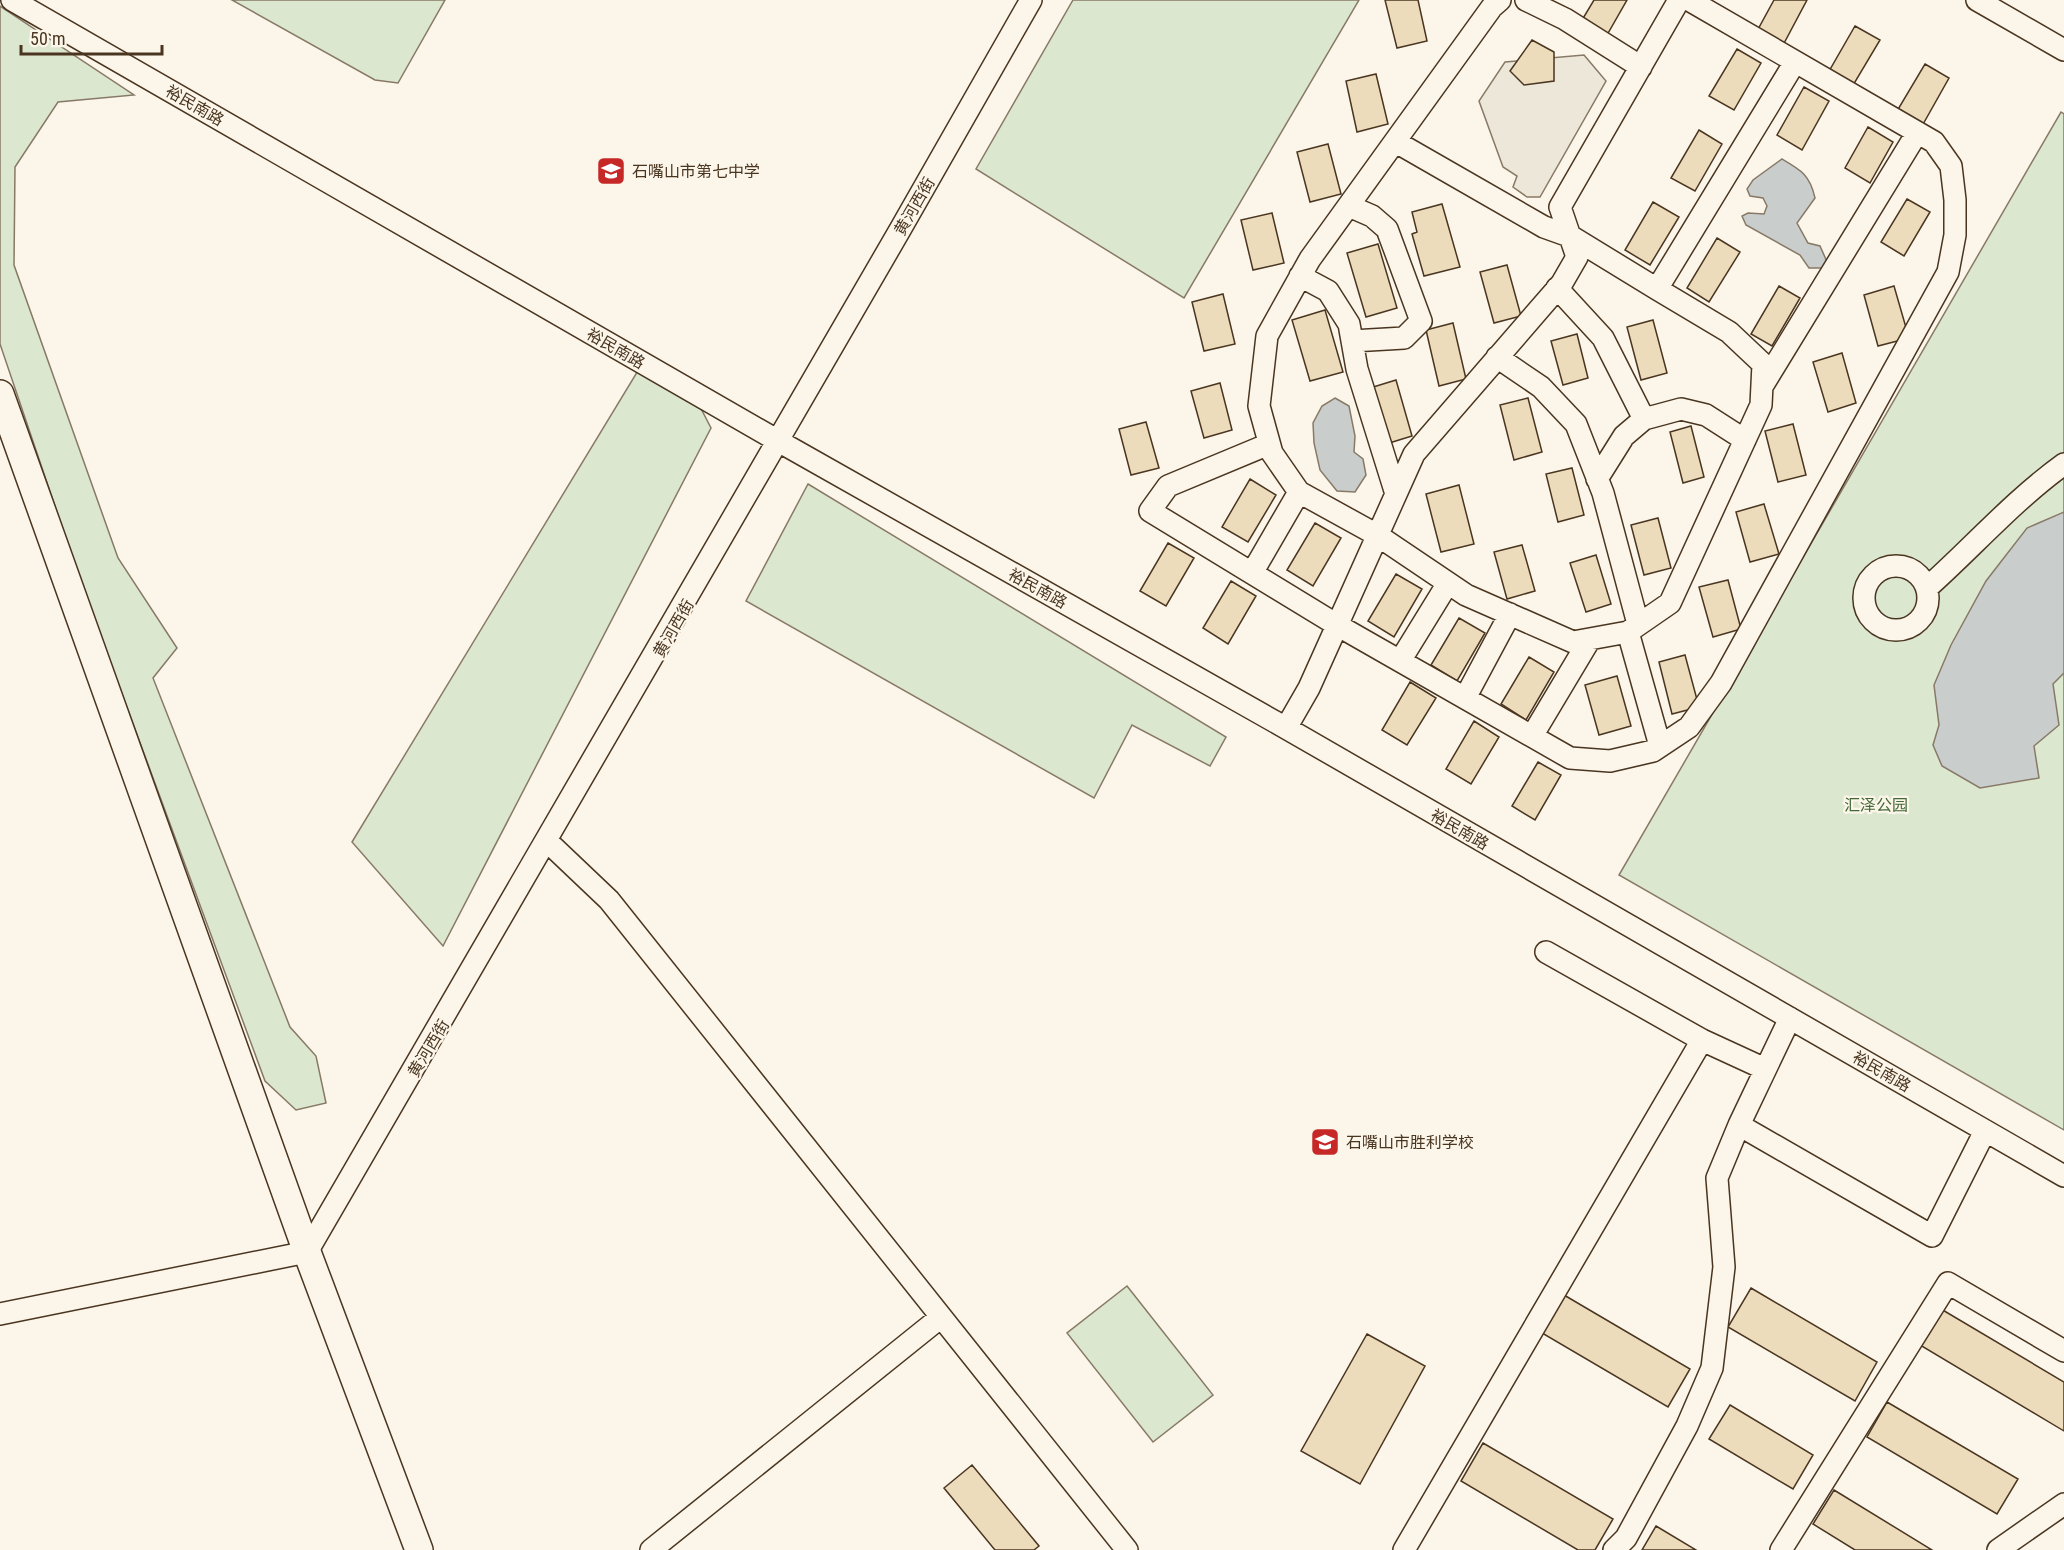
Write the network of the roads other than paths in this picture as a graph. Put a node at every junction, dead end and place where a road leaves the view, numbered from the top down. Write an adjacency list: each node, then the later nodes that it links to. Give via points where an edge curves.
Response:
1 (12, 0): 24 (street, 裕民南路)
2 (1031, 0): 24 (street, 黄河西街)
3 (1500, 0): 12 (street)
4 (1526, 0): 10 (street, via 1565,18)
5 (1679, 0): 10 (street)
6 (1689, 0): 9 (street)
7 (1977, 0): 8 (street)
8 (2064, 50)
9 (1796, 62): 11 (street); 17 (street)
10 (1641, 67): 14 (street, via 1560,207)
11 (1917, 133): 20 (street); 42 (street, via 1934,142 1951,166 1955,235 1948,272 1721,683 1689,727)
12 (1396, 142): 13 (street); 14 (street, via 1544,227)
13 (1349, 206): 15 (street); 18 (street, via 1372,216 1388,229 1421,321 1404,338)
14 (1572, 237): 16 (street, via 1577,257); 17 (street)
15 (1300, 276): 18 (street, via 1328,291 1349,324); 25 (street, via 1268,336 1259,406)
16 (1557, 288): 19 (street); 22 (street, via 1603,338)
17 (1657, 289): 20 (street, via 1729,332 1763,364)
18 (1352, 341): 29 (street)
19 (1497, 357): 27 (street, via 1541,387 1575,424); 29 (street, via 1414,454)
20 (1762, 388): 23 (street, via 1761,405)
21 (0, 394): 51 (main road)
22 (1644, 419): 23 (street, via 1682,409 1706,415); 27 (street, via 1624,436)
23 (1745, 440): 36 (street, via 1670,603)
24 (780, 442): 40 (street, 裕民南路); 43 (street, 黄河西街)
25 (1269, 444): 28 (street); 31 (street, via 1168,486 1150,511)
26 (2064, 464): 33 (street, via 2037,484)
27 (1597, 479): 36 (street)
28 (1299, 492): 30 (street); 31 (street)
29 (1396, 494): 30 (street)
30 (1377, 535): 32 (street); 35 (street)
31 (1252, 573): 35 (street)
32 (1448, 582): 34 (street, via 1466,595); 38 (street)
33 (1927, 588)
34 (1510, 614): 37 (street, via 1573,642); 39 (street)
35 (1337, 625): 38 (street); 40 (street)
36 (1633, 628): 37 (street); 42 (street)
37 (1590, 639): 41 (street)
38 (1400, 661): 39 (street)
39 (1465, 698): 41 (street)
40 (1286, 728): 45 (street, 裕民南路)
41 (1532, 736): 42 (street, via 1570,758 1610,761)
42 (1660, 746)
43 (549, 843): 51 (street, 黄河西街); 53 (street, via 609,900)
44 (1546, 952): 46 (street)
45 (1790, 1018): 47 (street); 49 (street, 裕民南路)
46 (1702, 1040): 47 (street); 59 (street)
47 (1765, 1069): 48 (street)
48 (1739, 1125): 49 (street, via 1932,1236); 60 (street, via 1717,1178 1724,1268 1712,1368 1687,1426 1626,1538)
49 (1985, 1131): 50 (street, 裕民南路)
50 (2064, 1176)
51 (308, 1252): 52 (street); 56 (main road)
52 (0, 1314)
53 (941, 1317): 57 (street); 58 (street)
54 (2064, 1351): 61 (street, via 1948,1283)
55 (2064, 1504): 62 (street)
56 (419, 1550)
57 (651, 1550)
58 (1127, 1550)
59 (1404, 1550)
60 (1614, 1550)
61 (1781, 1550)
62 (1998, 1550)

